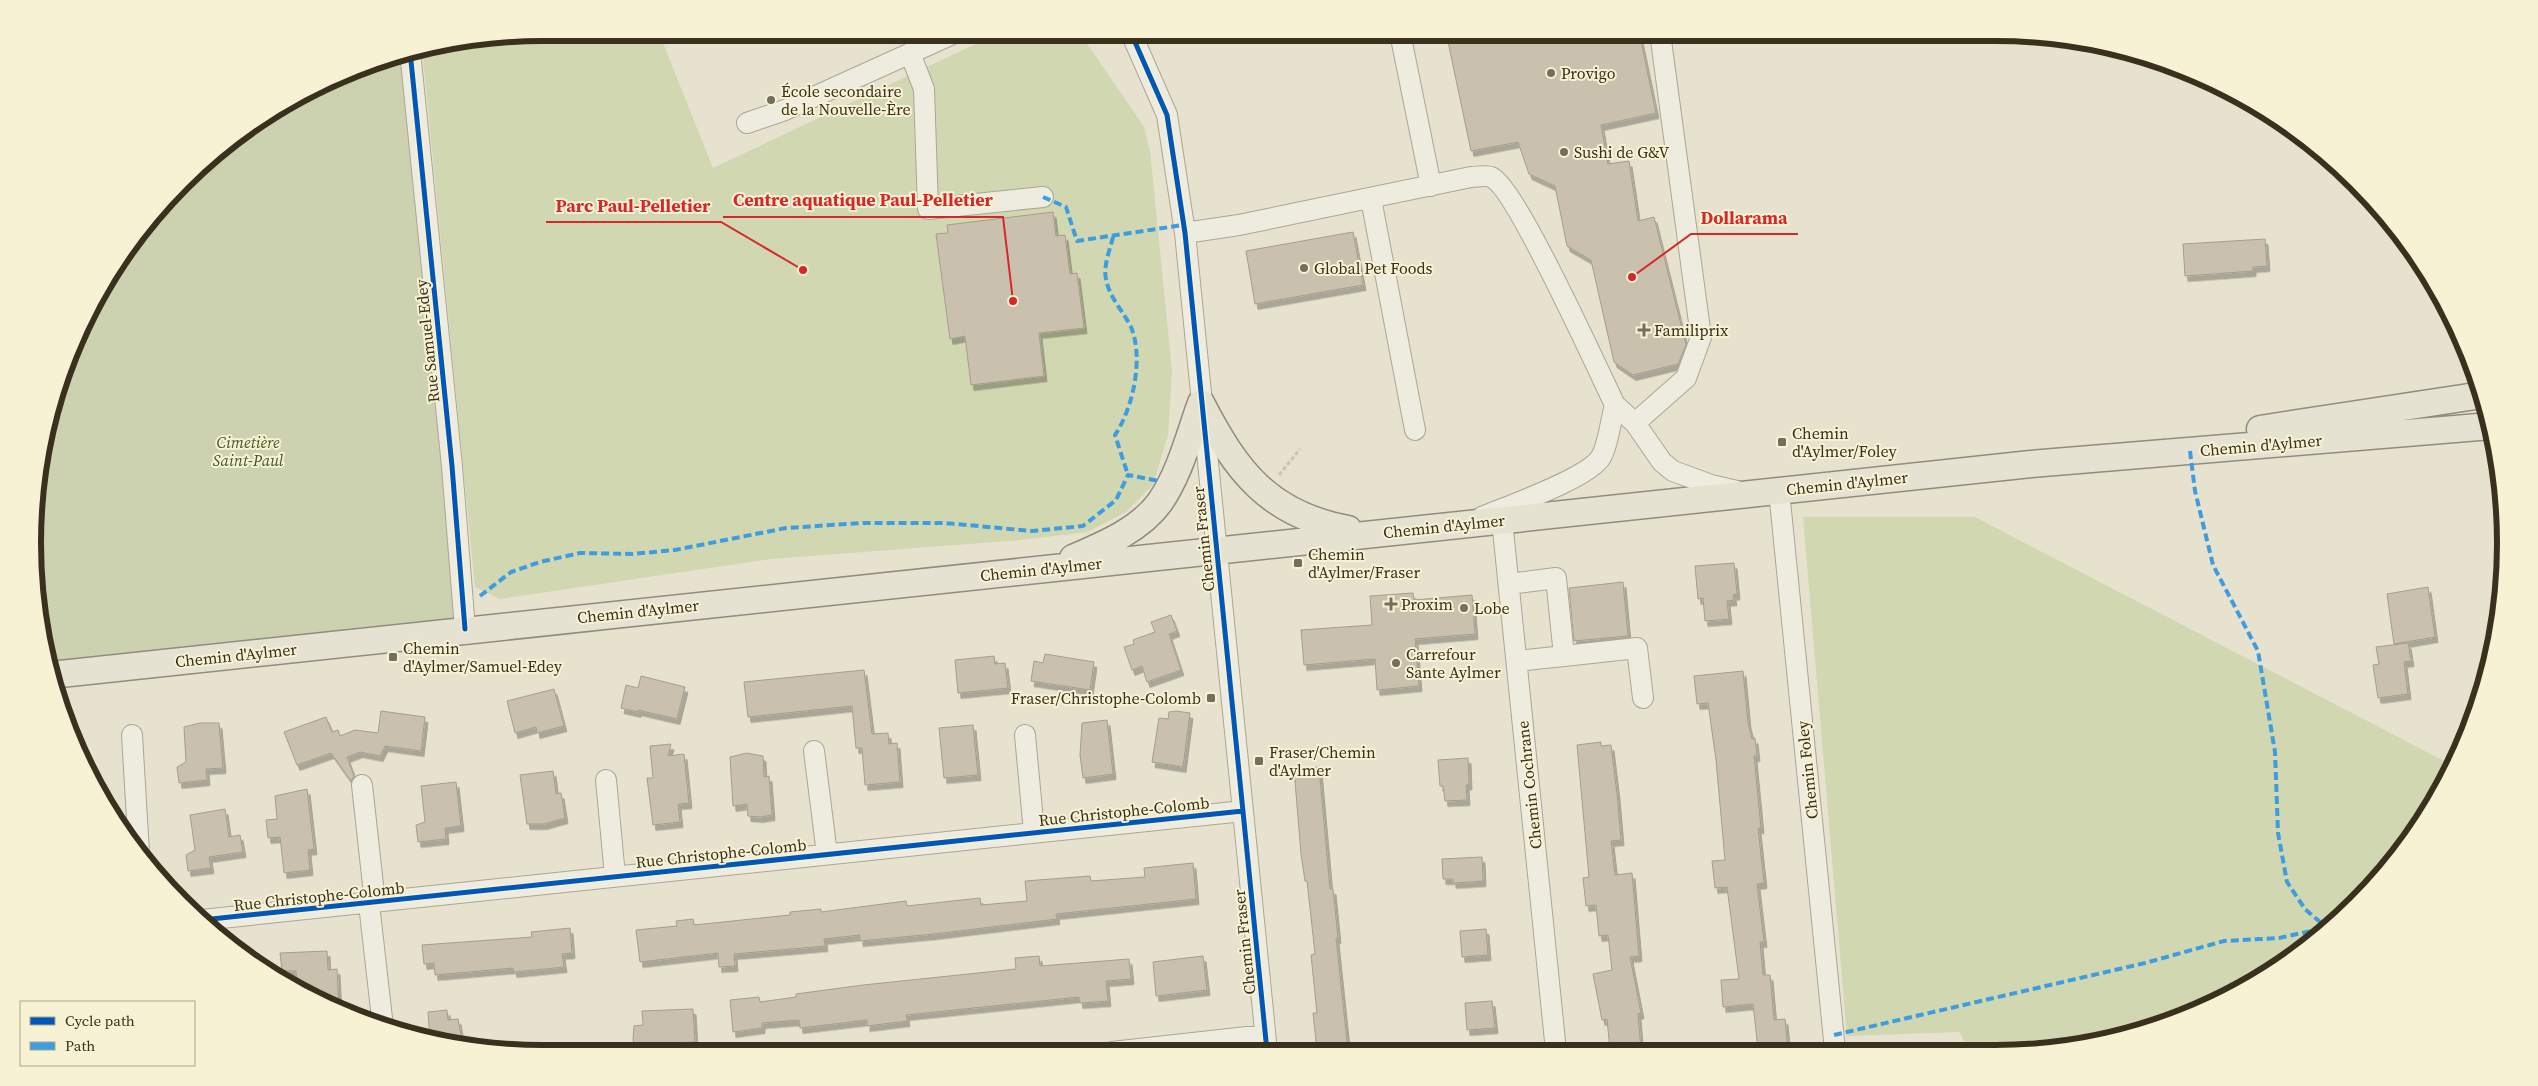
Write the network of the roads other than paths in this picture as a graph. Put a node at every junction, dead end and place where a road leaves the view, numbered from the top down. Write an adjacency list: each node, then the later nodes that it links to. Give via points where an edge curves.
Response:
1 (936, 41): 5 (street)
2 (1136, 41): 11 (street, Chemin Fraser, via 1167,115)
3 (1402, 41): 8 (street)
4 (1661, 41): 15 (street, via 1701,337 1686,378)
5 (910, 54): 7 (street, via 785,110); 9 (street, via 924,89 928,209)
6 (411, 59): 27 (street, Rue Samuel-Edey)
7 (747, 123)
8 (1431, 186): 10 (street); 14 (street, via 1471,177 1490,177 1500,185 1527,226)
9 (1044, 196)
10 (1371, 199): 11 (street); 17 (street)
11 (1185, 233): 13 (street, Chemin Fraser)
12 (2475, 396): 18 (main road, Chemin d'Aylmer)
13 (1201, 403): 23 (main road, via 1232,458 1264,494 1303,517); 24 (street, Chemin Fraser); 25 (main road, via 1179,464 1159,504 1145,518 1099,547)
14 (1615, 405): 15 (street); 22 (street, via 1605,448 1594,465 1572,479)
15 (1635, 423): 20 (street, via 1662,462 1674,471)
16 (2483, 427): 18 (main road, Chemin d'Aylmer)
17 (1415, 430)
18 (2032, 464): 19 (main road, Chemin d'Aylmer)
19 (1779, 491): 20 (main road, Chemin d'Aylmer); 48 (street, Chemin Foley)
20 (1748, 494): 21 (main road, Chemin d'Aylmer)
21 (1502, 520): 22 (main road, Chemin d'Aylmer); 26 (street, Chemin Cochrane)
22 (1468, 523): 23 (main road, Chemin d'Aylmer)
23 (1371, 534): 24 (main road, Chemin d'Aylmer)
24 (1217, 550): 25 (main road, Chemin d'Aylmer); 37 (street, Chemin Fraser)
25 (1047, 569): 27 (main road, Chemin d'Aylmer)
26 (1509, 584): 28 (street, via 1556,578); 29 (street, Chemin Cochrane)
27 (465, 629): 30 (main road, Chemin d'Aylmer)
28 (1564, 656): 29 (street); 31 (street, via 1637,648)
29 (1516, 661): 47 (street, Chemin Cochrane)
30 (58, 674)
31 (1642, 698)
32 (132, 735): 38 (street)
33 (1025, 735): 39 (street)
34 (814, 751): 40 (street)
35 (606, 780): 41 (street)
36 (362, 785): 42 (street)
37 (1243, 811): 39 (street, Rue Christophe-Colomb); 45 (street, Chemin Fraser)
38 (131, 829)
39 (1034, 832): 40 (street, Rue Christophe-Colomb)
40 (827, 854): 41 (street, Rue Christophe-Colomb)
41 (615, 876): 42 (street, Rue Christophe-Colomb)
42 (372, 903): 43 (street, Rue Christophe-Colomb); 44 (street)
43 (211, 919)
44 (381, 1018)
45 (1266, 1043): 46 (street)
46 (1232, 1045)
47 (1555, 1045)
48 (1834, 1045)

